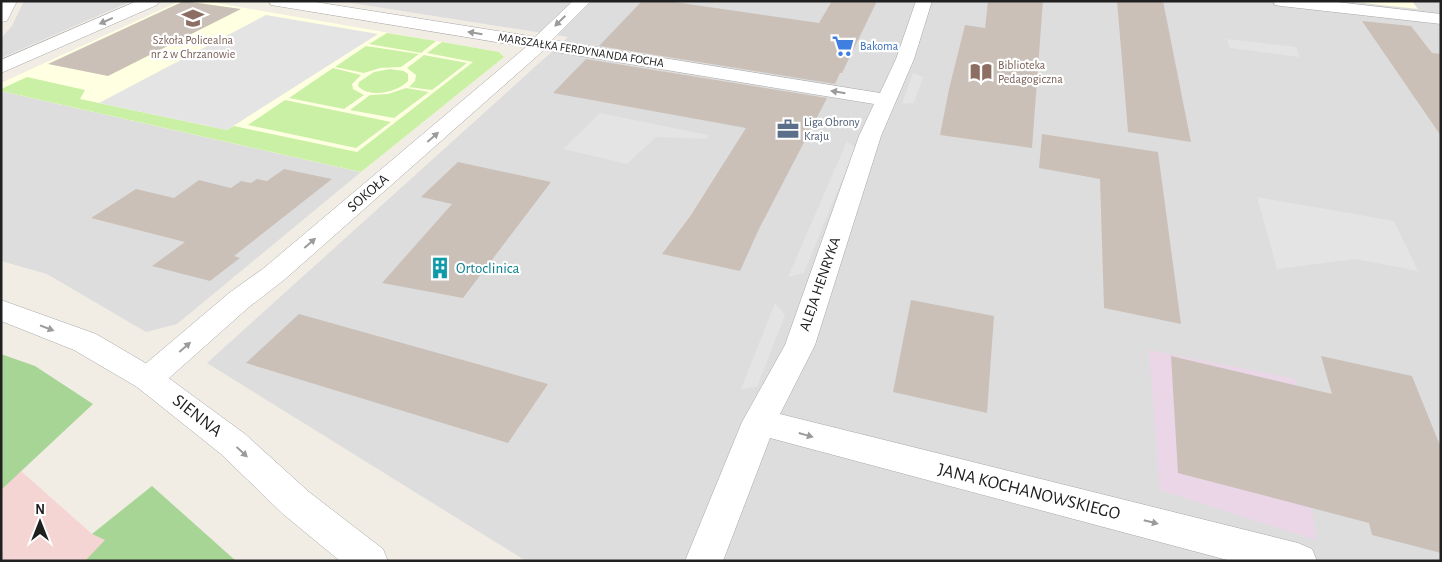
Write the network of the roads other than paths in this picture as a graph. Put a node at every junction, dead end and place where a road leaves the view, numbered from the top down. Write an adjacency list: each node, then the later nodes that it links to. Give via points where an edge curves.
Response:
1 (9, 1): 8 (street)
2 (150, 1): 11 (street, one-way to 11)
3 (277, 1): 10 (street, MARSZAŁKA FERDYNANDA FOCHA, one-way to 3)
4 (583, 1): 10 (street, SOKOŁA, one-way to 10, via 556,25)
5 (924, 1): 12 (street, ALEJA HENRYKA, via 905,59)
6 (1281, 1): 9 (street)
7 (1416, 1): 9 (street)
8 (1, 17)
9 (1438, 22)
10 (541, 44): 12 (street, MARSZAŁKA FERDYNANDA FOCHA, one-way to 10); 14 (street, SOKOŁA, one-way to 10)
11 (1, 67)
12 (886, 100): 15 (street, ALEJA HENRYKA, via 870,136 800,344)
13 (1, 310): 14 (street, SIENNA, one-way to 14, via 85,342)
14 (148, 379): 16 (street, SIENNA, one-way to 16, via 233,444 296,503)
15 (760, 422): 17 (street, ALEJA HENRYKA); 18 (street, JANA KOCHANOWSKIEGO, one-way to 18)
16 (369, 561)
17 (704, 561)
18 (1298, 561)

